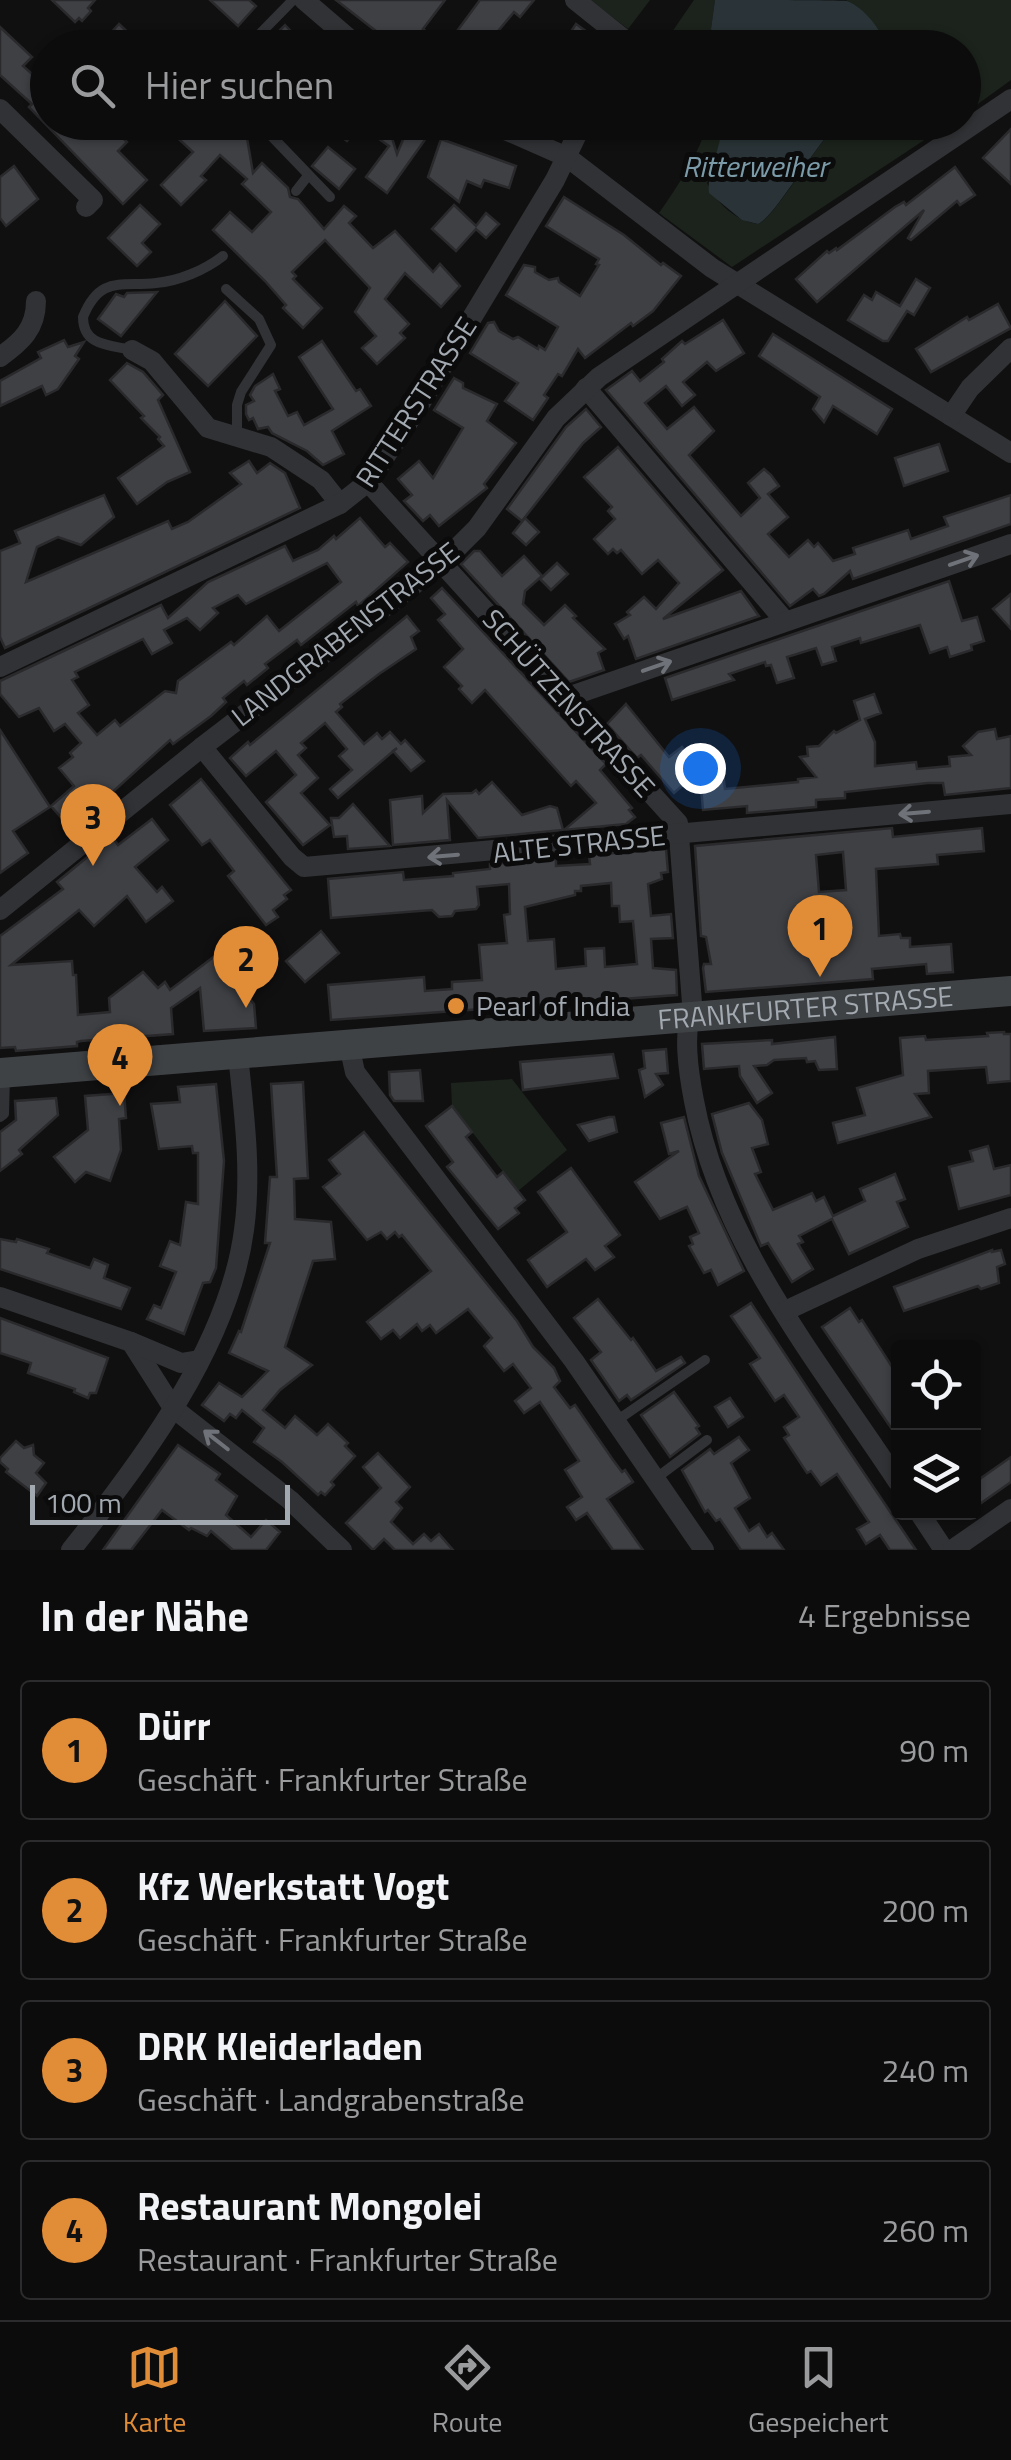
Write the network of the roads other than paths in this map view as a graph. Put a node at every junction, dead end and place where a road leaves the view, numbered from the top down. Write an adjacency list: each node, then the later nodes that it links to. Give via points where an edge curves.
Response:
1 (293, 0): 4 (lane)
2 (304, 0): 5 (street)
3 (574, 0): 6 (street)
4 (264, 30)
5 (339, 30)
6 (613, 30)
7 (1011, 99): 9 (street, LANDGRABENSTRASSE)
8 (0, 109): 10 (street)
9 (981, 119)
10 (30, 139)
11 (31, 140): 20 (street, via 92,200)
12 (274, 140): 17 (lane)
13 (528, 140): 16 (street)
14 (574, 140): 16 (street, RITTERSTRASSE)
15 (950, 140): 22 (street, LANDGRABENSTRASSE)
16 (566, 157): 22 (street); 32 (street, RITTERSTRASSE)
17 (307, 177): 18 (lane); 19 (lane)
18 (296, 191)
19 (330, 198)
20 (86, 207)
21 (223, 256): 26 (lane, via 162,282 110,285 94,298 83,317 86,334)
22 (737, 283): 28 (street, LANDGRABENSTRASSE); 29 (street)
23 (226, 289): 30 (lane, via 259,319 271,344 241,392)
24 (36, 301): 27 (street, via 24,339)
25 (1011, 348): 29 (street)
26 (132, 350): 30 (street, via 152,360 208,428)
27 (0, 357)
28 (586, 388): 35 (street, LANDGRABENSTRASSE); 36 (street)
29 (950, 416): 31 (street)
30 (236, 438): 33 (street, via 279,452 321,480)
31 (1011, 454)
32 (368, 482): 33 (street, RITTERSTRASSE); 35 (street, SCHÜTZENSTRASSE)
33 (340, 504): 37 (street, RITTERSTRASSE)
34 (1011, 544): 36 (street, one-way to 34)
35 (442, 563): 38 (street, SCHÜTZENSTRASSE); 39 (street, LANDGRABENSTRASSE)
36 (785, 621): 38 (street, one-way to 36)
37 (0, 667)
38 (565, 698): 41 (street, SCHÜTZENSTRASSE, via 678,823)
39 (202, 747): 41 (street, ALTE STRASSE, one-way to 39, via 304,867); 42 (street, LANDGRABENSTRASSE)
40 (1011, 804): 41 (street, ALTE STRASSE, one-way to 41)
41 (679, 834): 44 (street, SCHÜTZENSTRASSE)
42 (0, 910)
43 (1011, 991): 44 (main road, FRANKFURTER STRASSE)
44 (688, 1018): 45 (main road, FRANKFURTER STRASSE); 51 (street, SCHÜTZENSTRASSE, via 692,1096 714,1177 750,1256)
45 (349, 1045): 46 (main road, FRANKFURTER STRASSE); 56 (street, via 355,1072)
46 (238, 1055): 47 (main road, FRANKFURTER STRASSE); 53 (street, via 248,1163 244,1233 233,1280)
47 (2, 1073): 48 (lane)
48 (0, 1117)
49 (1011, 1218): 51 (street, via 918,1249)
50 (0, 1297): 52 (street)
51 (785, 1311): 58 (street, SCHÜTZENSTRASSE)
52 (131, 1342): 53 (street, via 181,1363); 55 (street)
53 (198, 1360): 55 (street)
54 (705, 1360): 56 (lane)
55 (174, 1408): 62 (street); 63 (street, one-way to 55)
56 (616, 1421): 59 (street)
57 (707, 1440): 59 (lane)
58 (891, 1471)
59 (655, 1479): 64 (street)
60 (1011, 1509): 65 (street)
61 (925, 1520): 65 (street)
62 (71, 1550)
63 (342, 1550)
64 (704, 1550)
65 (948, 1550)

